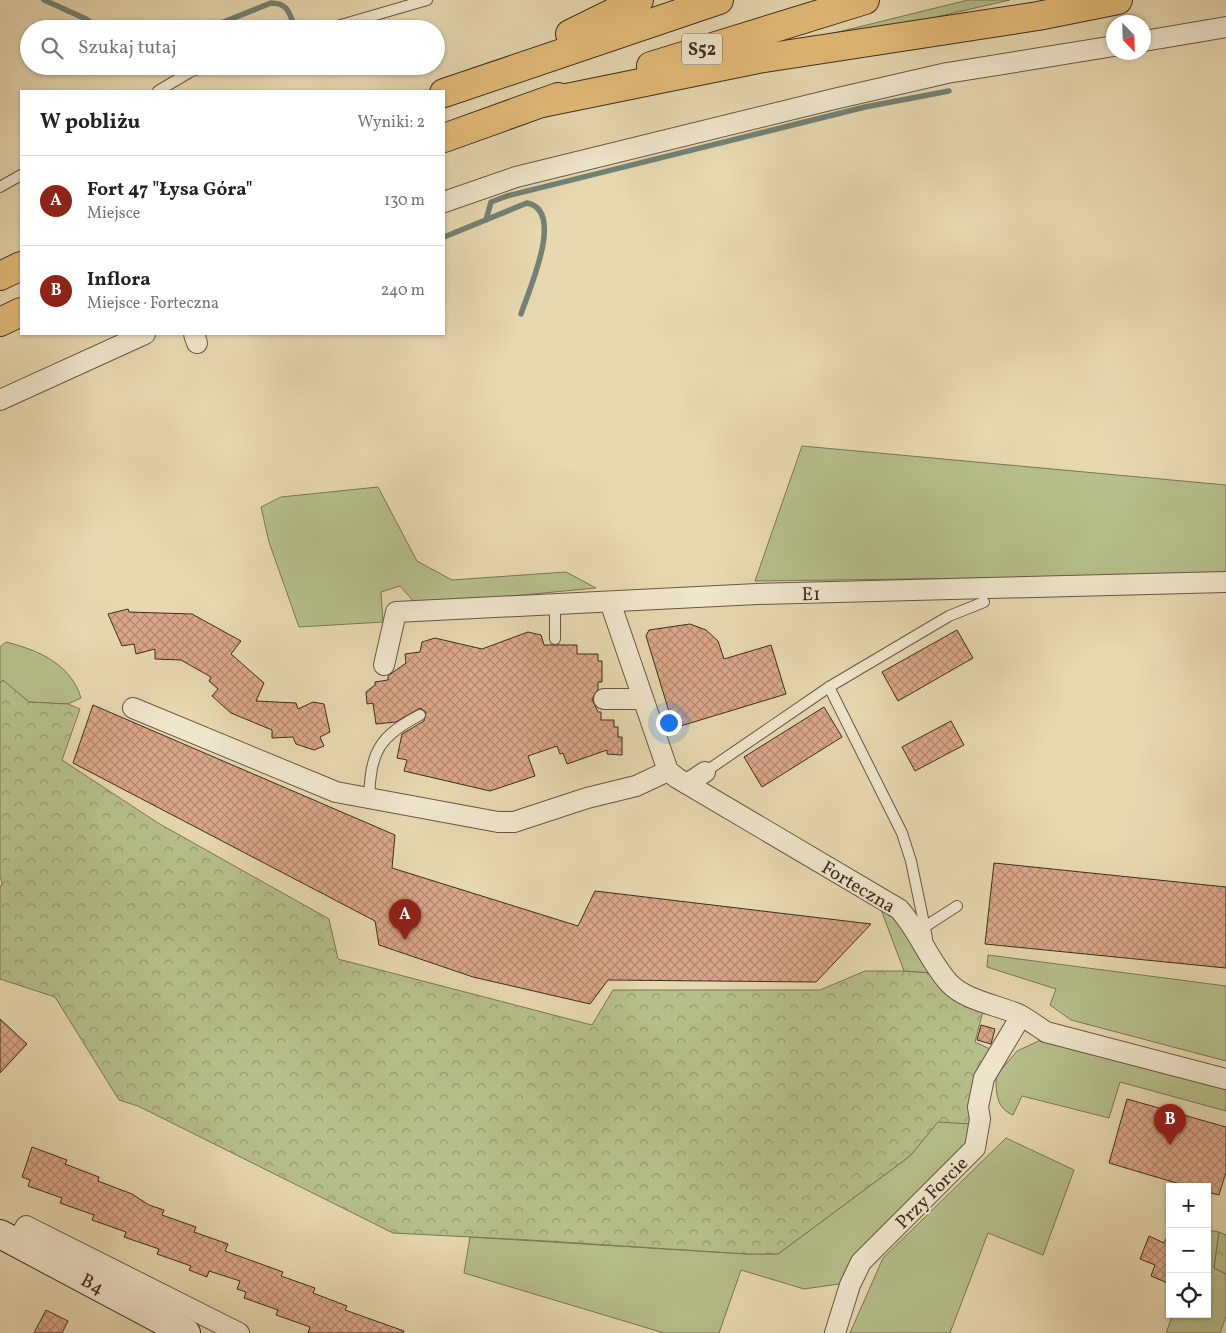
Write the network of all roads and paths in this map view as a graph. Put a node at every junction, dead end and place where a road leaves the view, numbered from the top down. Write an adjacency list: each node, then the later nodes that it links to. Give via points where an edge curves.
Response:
1 (427, 0): 6 (lane)
2 (639, 0): 11 (highway)
3 (719, 0): 11 (highway, S52)
4 (865, 0): 14 (highway, S52)
5 (1118, 0): 14 (highway, via 1038,16 758,59)
6 (358, 20)
7 (1226, 28): 8 (street)
8 (1151, 40)
9 (1106, 47): 18 (street, via 947,73 834,99 516,178)
10 (185, 75): 12 (lane)
11 (474, 82): 13 (highway, S52)
12 (160, 90)
13 (445, 93)
14 (542, 103): 15 (highway, S52)
15 (445, 138)
16 (20, 175): 17 (lane)
17 (0, 187)
18 (445, 202)
19 (20, 266): 20 (highway)
20 (0, 276)
21 (20, 312): 22 (highway)
22 (0, 322)
23 (142, 335): 24 (street)
24 (0, 400)
25 (1226, 582): 26 (street, E1)
26 (1046, 587): 27 (street, E1, via 757,594); 28 (street)
27 (610, 602): 29 (street, E1); 34 (street)
28 (984, 602): 32 (lane, via 949,616)
29 (555, 605): 30 (lane); 31 (street, E1, via 396,612)
30 (555, 639)
31 (384, 665)
32 (829, 687): 38 (lane); 42 (lane, via 902,834 911,861)
33 (604, 699): 34 (street)
34 (643, 699): 37 (street)
35 (134, 708): 40 (street, via 336,792)
36 (420, 715): 40 (lane, via 396,728 382,744 371,768)
37 (668, 771): 39 (street, Forteczna); 40 (street, via 644,784 587,798 514,822 498,822)
38 (705, 772): 39 (street)
39 (687, 784): 43 (street, Forteczna, via 899,909 912,924)
40 (369, 798)
41 (957, 906): 42 (lane)
42 (924, 928): 43 (lane)
43 (934, 963): 44 (street, Forteczna, via 950,984 976,999)
44 (1021, 1016): 45 (street, Forteczna, via 1046,1032); 49 (street, Przy Forcie, via 984,1078 975,1148 861,1262)
45 (1226, 1079)
46 (8, 1238): 47 (street, B4); 48 (street, via 26,1226)
47 (186, 1333)
48 (239, 1333)
49 (835, 1333)

